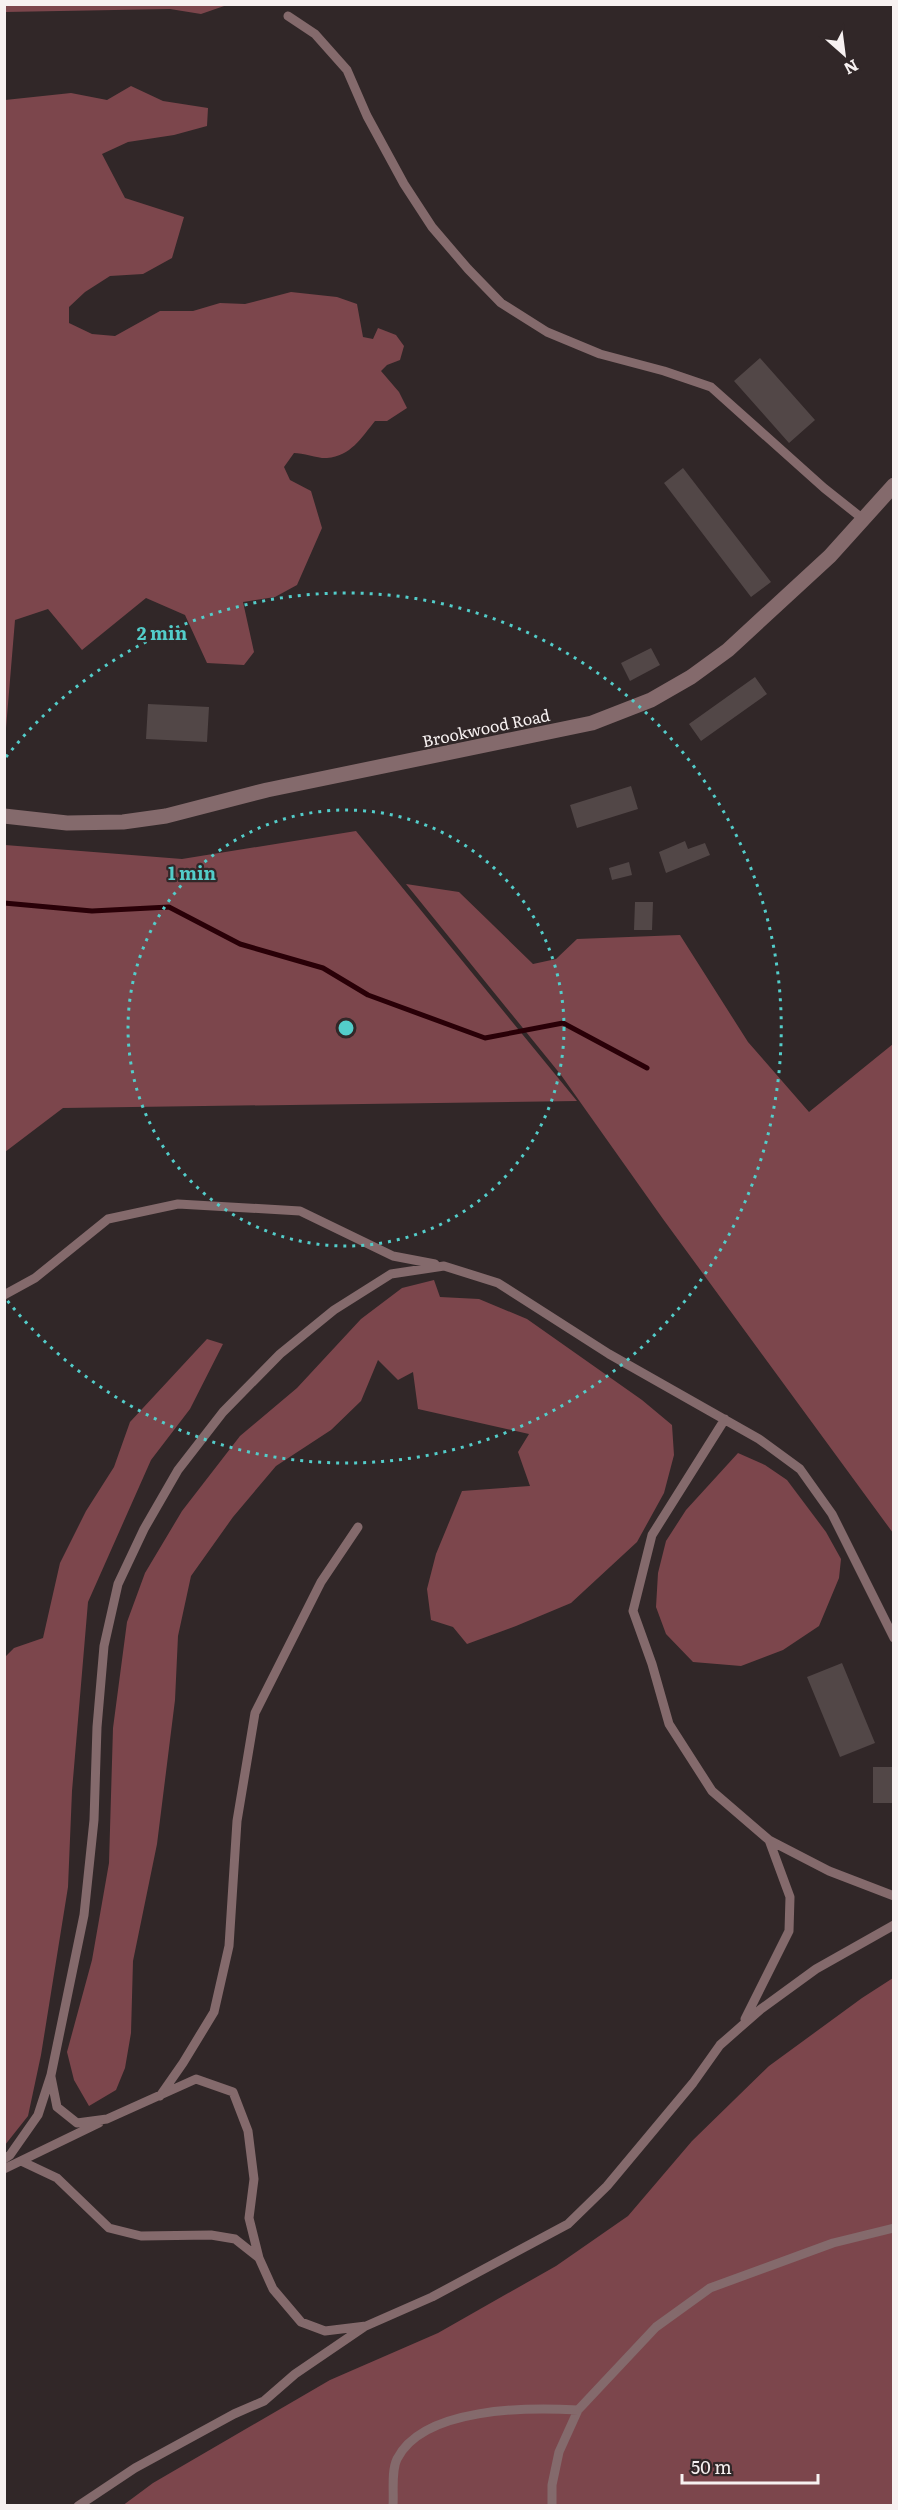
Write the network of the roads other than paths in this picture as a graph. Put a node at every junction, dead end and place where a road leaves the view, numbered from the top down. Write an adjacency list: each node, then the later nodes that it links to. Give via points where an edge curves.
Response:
1 (288, 16): 3 (lane, via 315,34 347,70 367,117 404,184 468,269 501,303 547,332 600,354 711,387)
2 (894, 485): 3 (street, Brookwood Road)
3 (863, 519): 4 (street, Brookwood Road, via 830,556 728,650 651,700 592,723 267,790 166,816 67,823)
4 (4, 816)
5 (444, 1266): 6 (lane, via 393,1256 300,1211 178,1204 108,1219 35,1278); 7 (lane, via 498,1283 609,1354); 14 (lane, via 390,1274 334,1310 280,1354 223,1412 178,1470 144,1529 118,1584 104,1646 84,1915)
6 (4, 1295)
7 (725, 1419): 9 (lane, via 759,1438 800,1469 832,1514); 10 (lane, via 652,1535 633,1611 669,1724 712,1791)
8 (358, 1527): 15 (lane, via 321,1582 255,1713 237,1821 229,1946 214,2012)
9 (894, 1638)
10 (769, 1840): 11 (lane, via 829,1871); 13 (lane, via 790,1897 789,1931)
11 (894, 1896)
12 (894, 1925): 13 (lane, via 816,1969)
13 (741, 2026): 22 (lane, via 720,2045 607,2186 568,2223 432,2297)
14 (51, 2075): 16 (lane, via 57,2107 76,2123); 17 (lane, via 38,2115)
15 (158, 2098): 16 (lane); 21 (lane, via 196,2079 233,2092 248,2130 254,2179 249,2218)
16 (107, 2119): 18 (lane)
17 (4, 2159)
18 (21, 2161): 19 (lane); 21 (lane, via 57,2178 109,2228 141,2236 211,2235 235,2239)
19 (4, 2169)
20 (894, 2228): 23 (lane, via 833,2243 710,2288 656,2327)
21 (259, 2258): 22 (lane, via 273,2289 301,2322 325,2331)
22 (366, 2326): 24 (lane, via 295,2374 264,2401 135,2468)
23 (578, 2410): 25 (lane, via 511,2410 443,2422 410,2441 396,2461); 26 (lane, via 559,2452)
24 (78, 2505)
25 (393, 2505)
26 (552, 2505)

